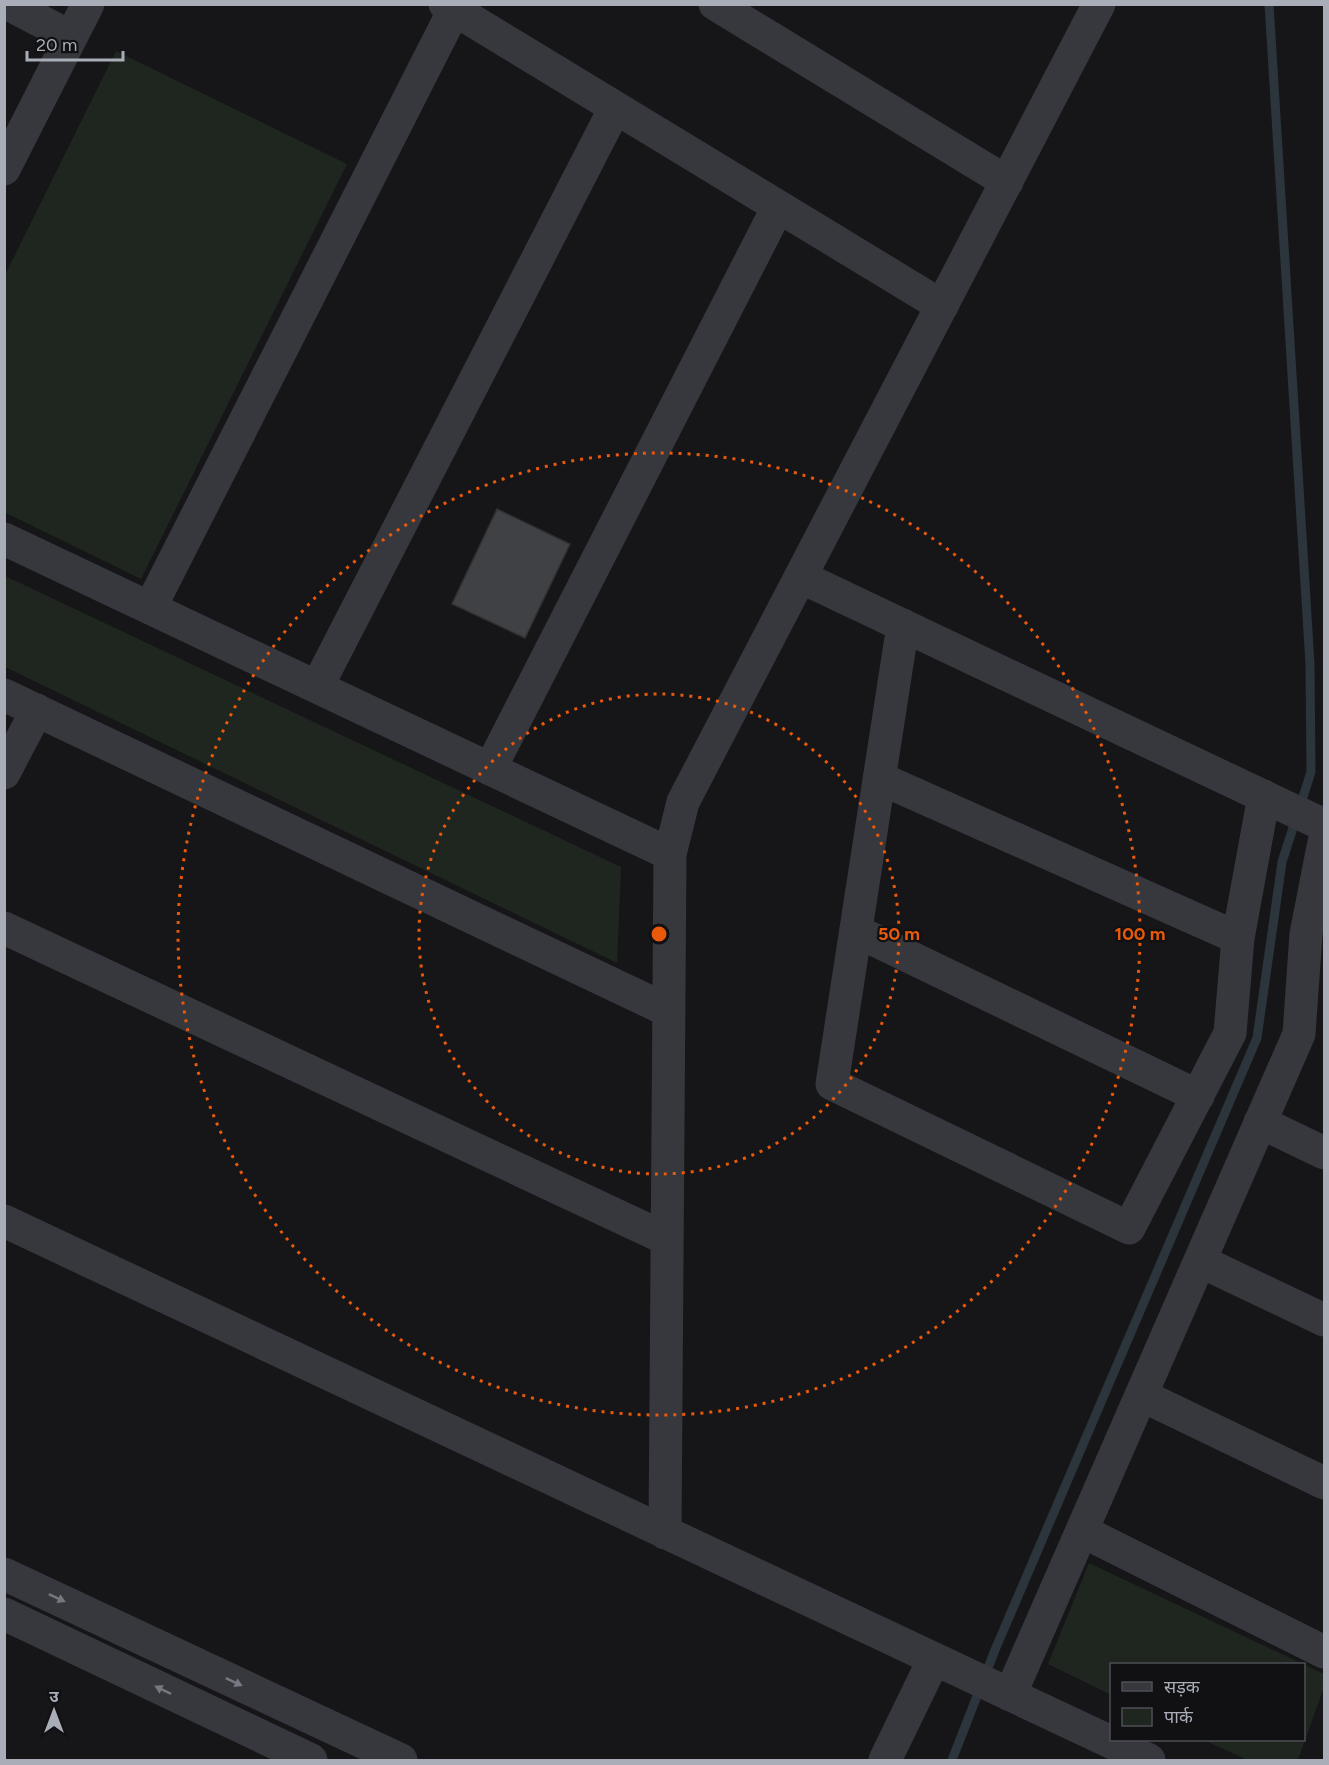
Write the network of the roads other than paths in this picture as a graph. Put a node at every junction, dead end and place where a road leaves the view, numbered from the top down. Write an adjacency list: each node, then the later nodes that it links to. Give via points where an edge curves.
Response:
1 (8, 4): 6 (street)
2 (88, 4): 6 (street)
3 (715, 4): 9 (street)
4 (1100, 4): 9 (street)
5 (449, 7): 7 (street); 14 (street)
6 (71, 37): 8 (street)
7 (615, 108): 10 (street); 16 (street)
8 (4, 169)
9 (1007, 182): 11 (street)
10 (778, 207): 11 (street); 19 (street)
11 (942, 306): 13 (street)
12 (4, 539): 14 (street)
13 (801, 577): 15 (street); 24 (street, via 683,802)
14 (150, 608): 16 (street)
15 (903, 625): 21 (street); 22 (street)
16 (317, 687): 19 (street)
17 (4, 695): 18 (street)
18 (37, 710): 20 (street); 29 (street)
19 (490, 769): 24 (street)
20 (4, 773)
21 (879, 778): 26 (street); 27 (street)
22 (1272, 800): 23 (street); 27 (street)
23 (1320, 828): 28 (street, via 1306,934)
24 (670, 854): 29 (street)
25 (4, 928): 34 (street)
26 (856, 931): 30 (street); 30 (street, via 832,1084 1130,1228)
27 (1238, 938): 30 (street, via 1230,1033)
28 (1313, 981): 31 (street, via 1299,1034)
29 (669, 1011): 34 (street)
30 (1198, 1096)
31 (1260, 1122): 32 (street); 35 (street)
32 (1324, 1153)
33 (4, 1221): 40 (street)
34 (667, 1239): 40 (street)
35 (1200, 1261): 36 (street); 37 (street)
36 (1324, 1320)
37 (1141, 1395): 38 (street); 39 (street)
38 (1324, 1483)
39 (1082, 1531): 43 (street); 45 (street)
40 (665, 1533): 44 (street)
41 (4, 1574): 48 (street, one-way to 48)
42 (4, 1614): 47 (street, one-way to 42)
43 (1324, 1653)
44 (934, 1659): 45 (street); 49 (street)
45 (992, 1686): 46 (street)
46 (1139, 1759)
47 (311, 1761)
48 (401, 1761)
49 (885, 1761)

